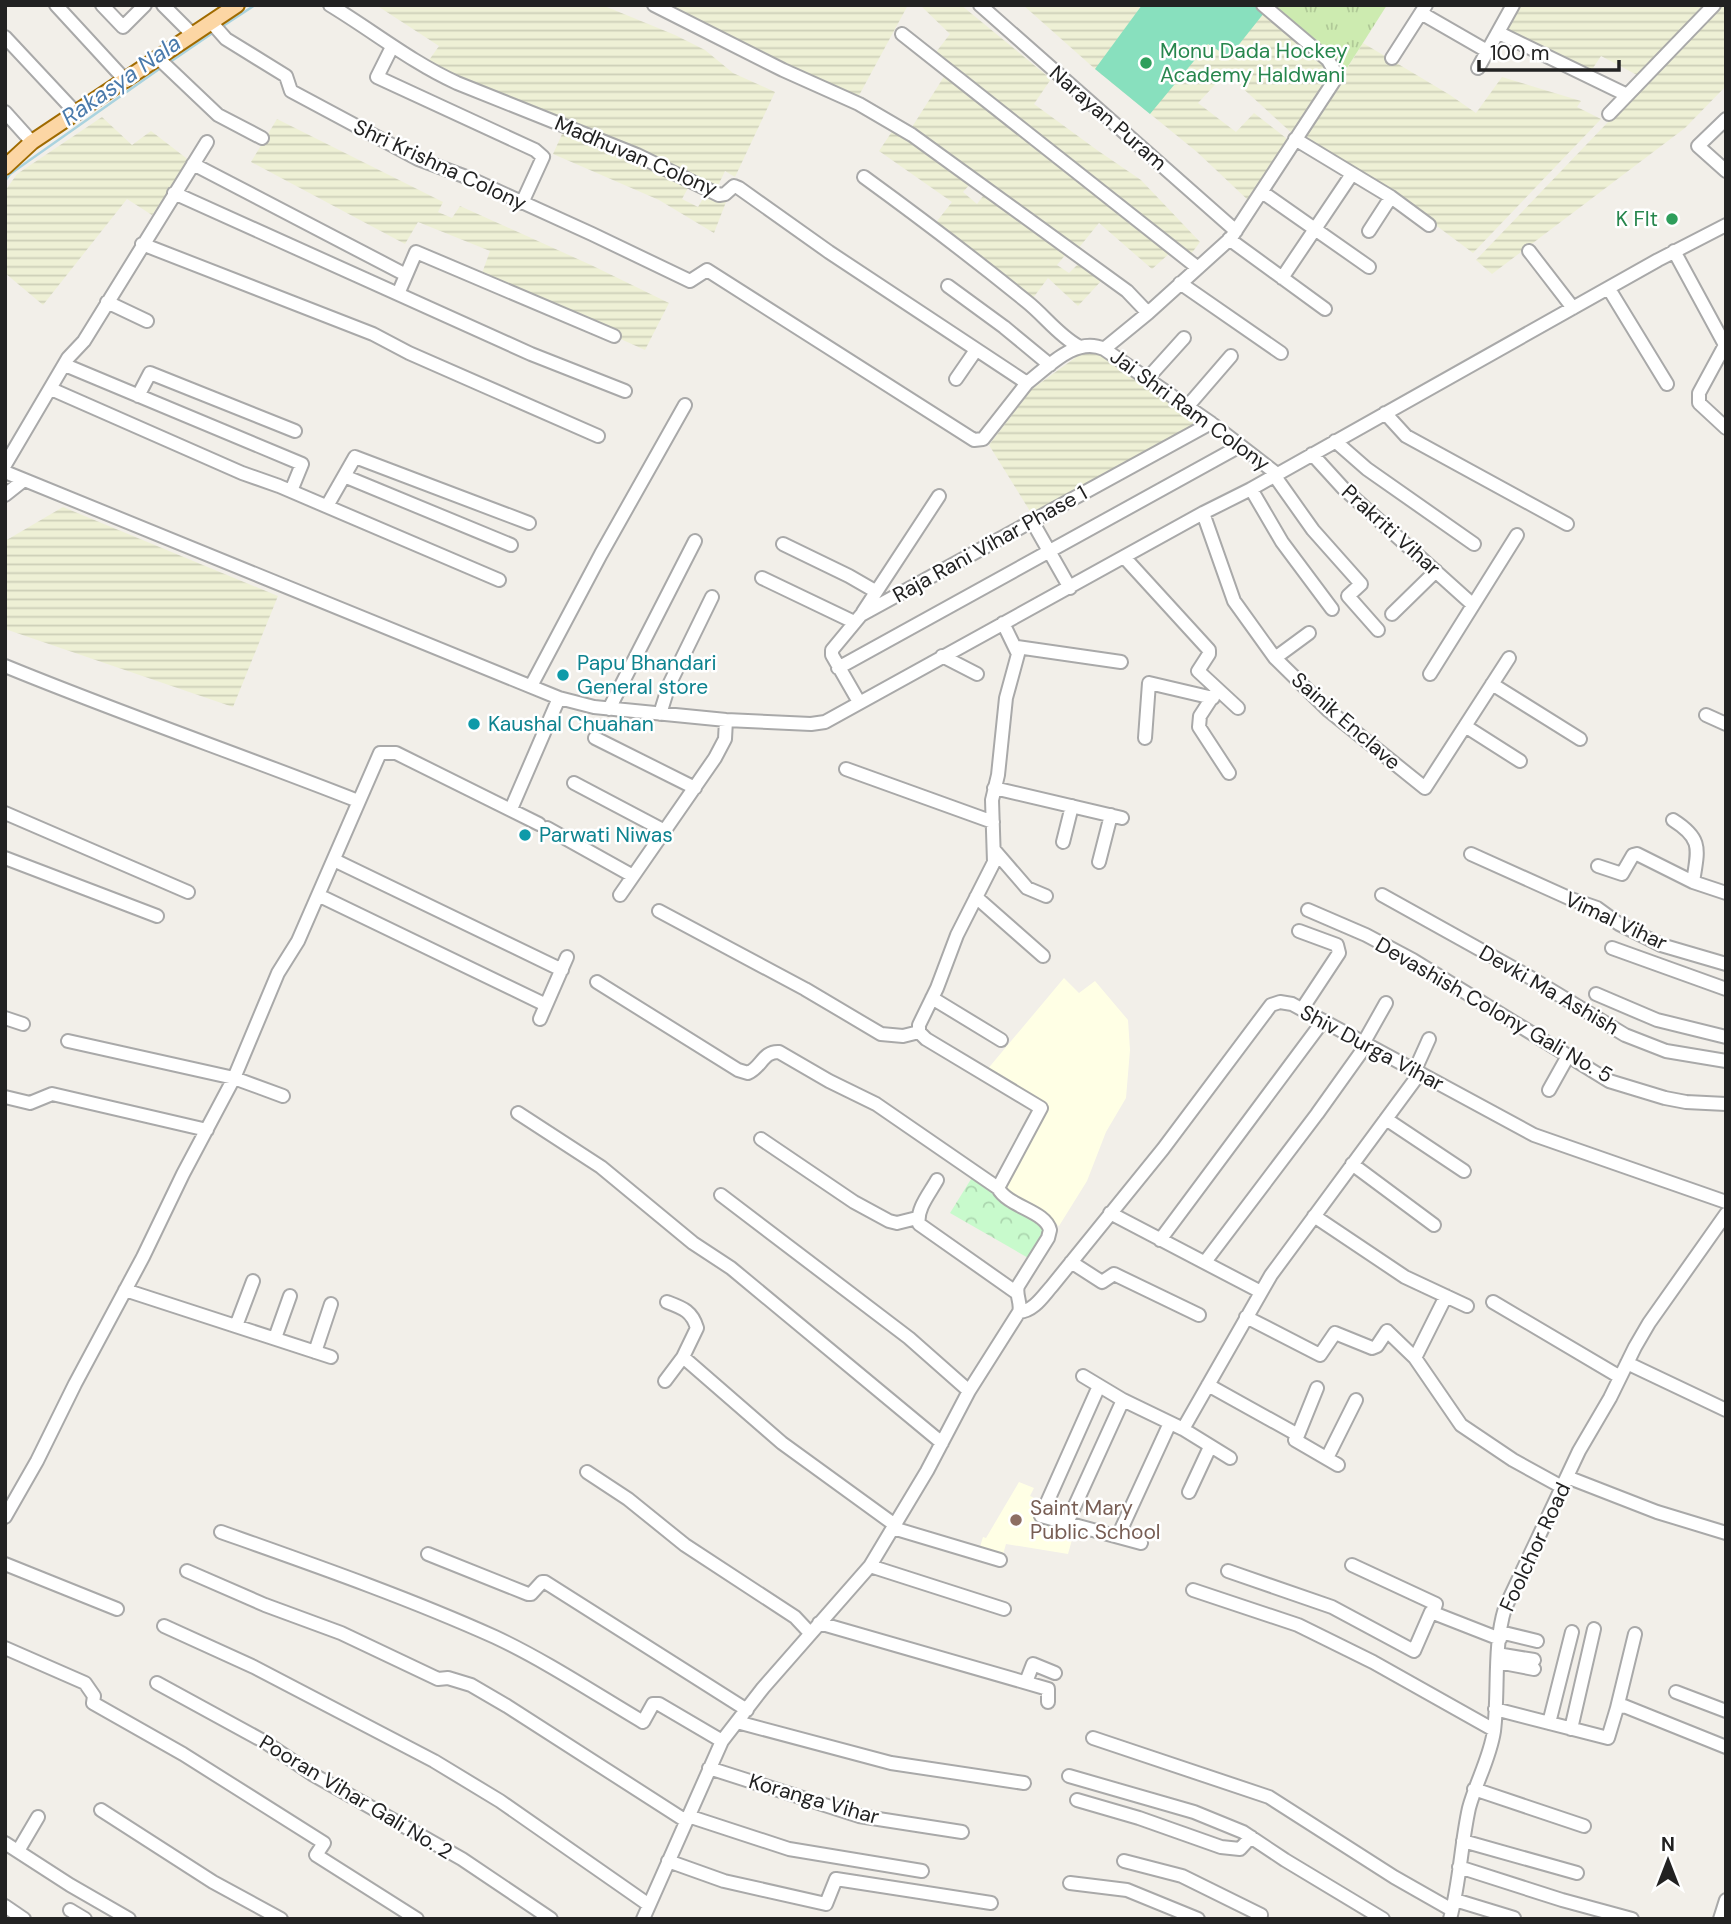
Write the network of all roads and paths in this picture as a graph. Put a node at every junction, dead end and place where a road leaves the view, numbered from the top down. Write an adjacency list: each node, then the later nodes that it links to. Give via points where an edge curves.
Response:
1 (56, 5): 23 (street)
2 (102, 5): 3 (street, via 123,27)
3 (145, 5)
4 (163, 5): 15 (street)
5 (330, 5): 18 (street, Madhuvan Colony)
6 (654, 5): 61 (street, via 859,104 912,135 1127,292)
7 (980, 5): 46 (street, Narayan Puram)
8 (1263, 5): 30 (street, Jai Shri Ram Colony, via 1328,60 1335,72 1334,81)
9 (1513, 5): 14 (street)
10 (1714, 5): 24 (street)
11 (233, 6): 13 (main road)
12 (1423, 9): 19 (street); 20 (street)
13 (216, 28): 15 (main road); 41 (street, Shri Krishna Colony, via 286,76 291,91 418,159)
14 (1499, 33): 19 (street); 24 (street)
15 (192, 34): 21 (main road)
16 (902, 34): 51 (street)
17 (5, 37): 26 (street)
18 (392, 47): 41 (street, via 377,77 536,150 543,158); 67 (street, Madhuvan Colony, via 432,72 637,155 719,195 734,186 739,188)
19 (1487, 51): 22 (street)
20 (1392, 58)
21 (163, 63): 23 (main road); 29 (street, via 218,115)
22 (1478, 68)
23 (126, 81): 26 (main road)
24 (1627, 95): 27 (street)
25 (5, 112): 31 (street)
26 (77, 114): 31 (main road)
27 (1609, 114)
28 (1726, 119): 35 (street, via 1698,146)
29 (262, 138)
30 (1295, 139): 36 (street); 38 (street, Jai Shri Ram Colony)
31 (32, 142): 34 (main road)
32 (207, 142): 33 (street)
33 (193, 164): 39 (street); 52 (street)
34 (5, 167)
35 (1726, 171)
36 (1352, 174): 40 (street); 44 (street)
37 (863, 177): 65 (street)
38 (1262, 192): 44 (street); 46 (street, Jai Shri Ram Colony)
39 (174, 193): 47 (street); 57 (street)
40 (1391, 197): 42 (street); 45 (street)
41 (522, 203): 74 (street, Shri Krishna Colony, via 690,281 708,270 974,440 983,439)
42 (1429, 225)
43 (1726, 225): 49 (street)
44 (1315, 230): 50 (street); 53 (street)
45 (1369, 231)
46 (1232, 235): 51 (street, Jai Shri Ram Colony); 53 (street, Narayan Puram)
47 (142, 244): 58 (street); 85 (street, via 373,334)
48 (1529, 251): 59 (street)
49 (1674, 251): 56 (street); 83 (street, via 1725,345 1699,393 1699,402)
50 (1369, 267)
51 (1198, 268): 54 (street, Jai Shri Ram Colony)
52 (406, 275): 57 (street); 63 (street, via 416,253)
53 (1282, 278): 60 (street, Narayan Puram)
54 (1180, 284): 61 (street, Jai Shri Ram Colony); 68 (street)
55 (948, 286): 71 (street)
56 (1609, 289): 59 (street); 75 (street)
57 (398, 294): 77 (street)
58 (107, 302): 62 (street); 70 (street)
59 (1573, 308): 81 (street)
60 (1325, 309)
61 (1148, 313): 66 (street, Jai Shri Ram Colony)
62 (147, 321)
63 (614, 336)
64 (1184, 338): 73 (street)
65 (1079, 346): 66 (street, via 1092,344); 71 (street)
66 (1104, 349): 73 (street, Jai Shri Ram Colony)
67 (976, 350): 72 (street); 74 (street, Madhuvan Colony)
68 (1281, 353)
69 (1231, 356): 80 (street)
70 (65, 365): 76 (street); 78 (street)
71 (1050, 365): 74 (street)
72 (956, 379)
73 (1147, 379): 80 (street, Jai Shri Ram Colony)
74 (1027, 383)
75 (1668, 384)
76 (51, 389): 89 (street); 95 (street)
77 (625, 391)
78 (138, 396): 84 (street, via 150,373); 95 (street, via 302,464)
79 (685, 405): 133 (street)
80 (1187, 407): 82 (street, Jai Shri Ram Colony)
81 (1385, 413): 86 (street); 102 (street, via 1406,436)
82 (1211, 423): 87 (street, Jai Shri Ram Colony); 100 (street, Raja Rani Vihar Phase 1)
83 (1726, 428)
84 (295, 431)
85 (598, 436)
86 (1335, 441): 88 (street); 106 (street)
87 (1240, 446): 91 (street, Jai Shri Ram Colony); 108 (street)
88 (1312, 454): 91 (street); 110 (street, Prakriti Vihar)
89 (5, 465)
90 (5, 472): 93 (street)
91 (1275, 474): 94 (street); 121 (street, Jai Shri Ram Colony, via 1313,530 1361,584 1348,596)
92 (344, 476): 98 (street); 101 (street, via 355,457); 107 (street)
93 (24, 480): 96 (street); 133 (street)
94 (1251, 489): 99 (street); 117 (street, via 1282,542)
95 (291, 491): 98 (street)
96 (5, 495)
97 (939, 496): 114 (street)
98 (327, 506): 112 (street)
99 (1203, 513): 109 (street); 125 (street, Sainik Enclave, via 1234,601)
100 (1032, 521): 108 (street); 119 (street, Raja Rani Vihar Phase 1)
101 (529, 523)
102 (1567, 524)
103 (1517, 535): 116 (street)
104 (695, 541): 138 (street)
105 (783, 544): 114 (street)
106 (1474, 544)
107 (510, 545)
108 (1048, 550): 113 (street); 129 (street)
109 (1125, 557): 113 (street); 134 (street, via 1209,650 1198,671)
110 (1436, 571): 116 (street, Prakriti Vihar); 118 (street)
111 (762, 578): 119 (street)
112 (499, 580)
113 (1070, 588): 120 (street)
114 (875, 592): 119 (street)
115 (712, 597): 139 (street, via 669,685)
116 (1472, 604): 131 (street)
117 (1332, 609)
118 (1392, 614)
119 (857, 619): 129 (street, Raja Rani Vihar Phase 1, via 832,650)
120 (1003, 623): 123 (street); 124 (street)
121 (1378, 630)
122 (1308, 634): 125 (street)
123 (1017, 647): 127 (street); 152 (street)
124 (942, 656): 130 (street); 136 (street)
125 (1275, 658): 143 (street, Sainik Enclave, via 1328,710 1425,788)
126 (1509, 658): 132 (street, Sainik Enclave)
127 (1121, 662)
128 (5, 666): 153 (street)
129 (838, 668): 136 (street)
130 (978, 674)
131 (1430, 674)
132 (1492, 684): 143 (street, Sainik Enclave); 146 (street)
133 (531, 686): 135 (street)
134 (1215, 694): 137 (street); 145 (street, via 1149,683); 149 (street, via 1200,716 1199,727)
135 (559, 698): 138 (street); 155 (street)
136 (859, 702): 142 (street, via 825,722)
137 (1238, 708)
138 (609, 709): 139 (street)
139 (660, 714): 142 (street)
140 (1706, 715): 141 (street)
141 (1726, 724)
142 (726, 725): 151 (street, via 726,739)
143 (1465, 726): 147 (street)
144 (595, 738): 151 (street)
145 (1145, 738)
146 (1580, 739)
147 (1520, 761)
148 (846, 769): 158 (street)
149 (1229, 773)
150 (574, 783): 159 (street)
151 (695, 788): 159 (street)
152 (994, 788): 154 (street); 158 (street)
153 (358, 801): 155 (street, via 380,753 388,752); 164 (street)
154 (1072, 807): 160 (street); 165 (street, via 1116,817)
155 (511, 809): 167 (street)
156 (5, 813): 169 (street)
157 (1673, 820): 168 (street, via 1693,835 1697,847)
158 (993, 822): 161 (street)
159 (663, 830): 167 (street)
160 (1063, 842)
161 (995, 851): 174 (street, via 1027,888); 175 (street)
162 (1471, 854): 183 (street, Vimal Vihar, via 1597,908 1661,945)
163 (5, 858): 178 (street)
164 (334, 860): 171 (street); 184 (street)
165 (1099, 862)
166 (1598, 866): 168 (street, via 1622,874 1637,853)
167 (633, 876): 172 (street)
168 (1693, 882): 170 (street)
169 (188, 892)
170 (1726, 893)
171 (318, 895): 190 (street); 205 (street, via 278,973)
172 (620, 895)
173 (1382, 895): 203 (street, Devki Ma Ashish, via 1625,1035 1666,1051)
174 (1046, 896)
175 (976, 897): 181 (street); 188 (street)
176 (1308, 910): 202 (street, Devashish Colony Gali No. 5, via 1412,960)
177 (659, 911): 196 (street, via 881,1034 903,1037)
178 (157, 916)
179 (1299, 931): 191 (street, via 1337,945 1339,953)
180 (1612, 948): 186 (street)
181 (1043, 956)
182 (567, 957): 184 (street)
183 (1726, 964)
184 (562, 970): 190 (street)
185 (597, 982): 217 (street, via 737,1070 748,1073 772,1051 779,1052 876,1104)
186 (1726, 989)
187 (1596, 994): 197 (street, via 1657,1020)
188 (932, 998): 196 (street); 199 (street)
189 (1386, 1003): 201 (street)
190 (546, 1005): 193 (street)
191 (1302, 1009): 194 (street, Shiv Durga Vihar); 220 (street, Shiv Durga Vihar, via 1280,1002 1271,1005)
192 (5, 1018): 195 (street)
193 (540, 1018)
194 (1323, 1021): 201 (street, Shiv Durga Vihar); 225 (street)
195 (23, 1024)
196 (919, 1031): 217 (street, via 1041,1108)
197 (1726, 1037)
198 (1429, 1039): 204 (street)
199 (1000, 1040)
200 (68, 1041): 205 (street)
201 (1365, 1043): 204 (street, Shiv Durga Vihar); 227 (street)
202 (1568, 1056): 206 (street); 209 (street, Devashish Colony Gali No. 5, via 1609,1081 1665,1098)
203 (1726, 1061)
204 (1417, 1072): 211 (street); 219 (street, Shiv Durga Vihar, via 1534,1135)
205 (234, 1078): 208 (street); 212 (street)
206 (1549, 1090)
207 (5, 1097): 212 (street, via 30,1103 52,1094)
208 (283, 1097)
209 (1726, 1104)
210 (518, 1113): 261 (street, via 601,1167 731,1268)
211 (1386, 1119): 214 (street); 215 (street)
212 (206, 1130): 229 (street)
213 (761, 1139): 223 (street, via 889,1221)
214 (1352, 1164): 222 (street); 224 (street)
215 (1464, 1171)
216 (937, 1180): 223 (street)
217 (998, 1188): 231 (street, via 1050,1226 1048,1238)
218 (721, 1195): 254 (street, via 909,1338)
219 (1726, 1202)
220 (1110, 1213): 225 (street); 226 (street, Shiv Durga Vihar)
221 (1726, 1214): 247 (street, Foolchor Road, via 1649,1323)
222 (1314, 1216): 230 (street); 233 (street, via 1405,1277)
223 (917, 1219): 231 (street)
224 (1434, 1225)
225 (1160, 1240): 227 (street)
226 (1071, 1262): 238 (street, Shiv Durga Vihar, via 1033,1306); 239 (street, via 1102,1282 1114,1275)
227 (1205, 1262): 230 (street)
228 (253, 1281): 241 (street)
229 (125, 1290): 241 (street); 267 (street)
230 (1261, 1292): 240 (street)
231 (1017, 1293): 238 (street)
232 (290, 1296): 242 (street)
233 (1446, 1296): 237 (street); 246 (street)
234 (667, 1302): 245 (street, via 688,1310 697,1328)
235 (1493, 1302): 249 (street)
236 (331, 1304): 243 (street)
237 (1467, 1306)
238 (1019, 1312): 254 (street)
239 (1199, 1315)
240 (1246, 1317): 246 (street, via 1320,1355 1335,1333 1372,1348 1387,1331); 251 (street)
241 (236, 1326): 242 (street)
242 (275, 1338): 243 (street)
243 (315, 1352): 244 (street)
244 (331, 1356)
245 (683, 1357): 250 (street); 269 (street, via 782,1443)
246 (1415, 1358): 265 (street, via 1461,1425 1513,1460)
247 (1627, 1363): 249 (street, Foolchor Road); 257 (street)
248 (1083, 1376): 252 (street)
249 (1620, 1377): 265 (street, Foolchor Road)
250 (665, 1381)
251 (1208, 1385): 259 (street); 260 (street)
252 (1099, 1386): 255 (street); 268 (street, via 1041,1516)
253 (1317, 1388): 260 (street)
254 (969, 1391): 261 (street)
255 (1123, 1400): 258 (street); 268 (street)
256 (1356, 1400): 260 (street, via 1332,1461 1295,1440)
257 (1726, 1410)
258 (1170, 1423): 259 (street); 272 (street)
259 (1182, 1429): 262 (street)
260 (1298, 1434)
261 (942, 1443): 269 (street)
262 (1210, 1447): 263 (street); 266 (street)
263 (1230, 1458)
264 (587, 1472): 286 (street, via 685,1545)
265 (1565, 1482): 271 (street); 290 (street, Foolchor Road, via 1505,1608)
266 (1189, 1492)
267 (6, 1516)
268 (1067, 1523): 272 (street)
269 (894, 1527): 275 (street); 278 (street)
270 (221, 1532): 309 (street, via 373,1586 497,1638 643,1722 653,1704 659,1704)
271 (1726, 1533)
272 (1118, 1536): 273 (street)
273 (1141, 1543)
274 (428, 1554): 302 (street, via 528,1594 545,1582)
275 (1000, 1560)
276 (5, 1564): 282 (street)
277 (1352, 1564): 284 (street, via 1436,1604)
278 (870, 1566): 283 (street); 286 (street)
279 (187, 1571): 318 (street, via 341,1633 438,1679 471,1685)
280 (1228, 1571): 284 (street, via 1332,1607 1414,1651)
281 (1193, 1590): 307 (street, via 1298,1625)
282 (117, 1609)
283 (1004, 1609)
284 (1433, 1613): 290 (street)
285 (163, 1626): 333 (street, via 254,1667 434,1761)
286 (815, 1628): 296 (street); 302 (street)
287 (1594, 1629): 306 (street)
288 (1572, 1632): 305 (street)
289 (1635, 1634): 300 (street)
290 (1500, 1636): 291 (street); 293 (street, Foolchor Road)
291 (1537, 1641)
292 (5, 1648): 342 (street, via 85,1683 94,1696 93,1703 324,1843 316,1856)
293 (1499, 1658): 294 (street); 301 (street, Foolchor Road)
294 (1534, 1665)
295 (1055, 1672): 296 (street, via 1033,1664)
296 (1026, 1682): 299 (street, via 1048,1689)
297 (157, 1683): 343 (street, Pooran Vihar Gali No. 2, via 461,1859)
298 (1676, 1692): 303 (street)
299 (1048, 1702)
300 (1617, 1708): 306 (street, via 1608,1738); 310 (street, via 1623,1706)
301 (1496, 1709): 305 (street); 307 (street, Foolchor Road)
302 (747, 1710): 304 (street)
303 (1726, 1711)
304 (737, 1722): 309 (street); 313 (street, via 891,1763)
305 (1549, 1723): 306 (street)
306 (1571, 1729)
307 (1494, 1730): 314 (street, Foolchor Road)
308 (1093, 1738): 336 (street, via 1269,1797)
309 (722, 1741): 311 (street)
310 (1726, 1747)
311 (709, 1768): 318 (street); 320 (street, Koranga Vihar, via 859,1816)
312 (1069, 1776): 321 (street, via 1194,1812)
313 (1024, 1783)
314 (1474, 1789): 319 (street); 322 (street, Foolchor Road)
315 (1077, 1800): 321 (street, via 1221,1847 1240,1849)
316 (101, 1810): 341 (street, via 212,1882)
317 (38, 1817): 324 (street)
318 (687, 1819): 325 (street); 328 (street, via 789,1849)
319 (1584, 1826)
320 (962, 1832)
321 (1251, 1837): 347 (street)
322 (1463, 1841): 327 (street, Foolchor Road); 329 (street)
323 (5, 1843): 324 (street)
324 (18, 1851): 340 (street)
325 (668, 1861): 332 (street, via 724,1881 825,1904 836,1879); 333 (street)
326 (1125, 1861): 346 (street, via 1182,1875 1261,1915)
327 (1459, 1867): 336 (street, Foolchor Road); 348 (street)
328 (922, 1871)
329 (1577, 1873)
330 (1070, 1883): 345 (street, via 1127,1891)
331 (1726, 1899): 349 (street)
332 (991, 1902)
333 (649, 1905): 344 (street)
334 (5, 1906): 338 (street)
335 (70, 1910): 339 (street)
336 (1452, 1910): 337 (street)
337 (1514, 1918)
338 (24, 1919)
339 (85, 1919)
340 (129, 1919)
341 (281, 1919)
342 (417, 1919)
343 (551, 1919)
344 (643, 1919)
345 (1198, 1919)
346 (1260, 1919)
347 (1383, 1919)
348 (1632, 1919)
349 (1720, 1919)

